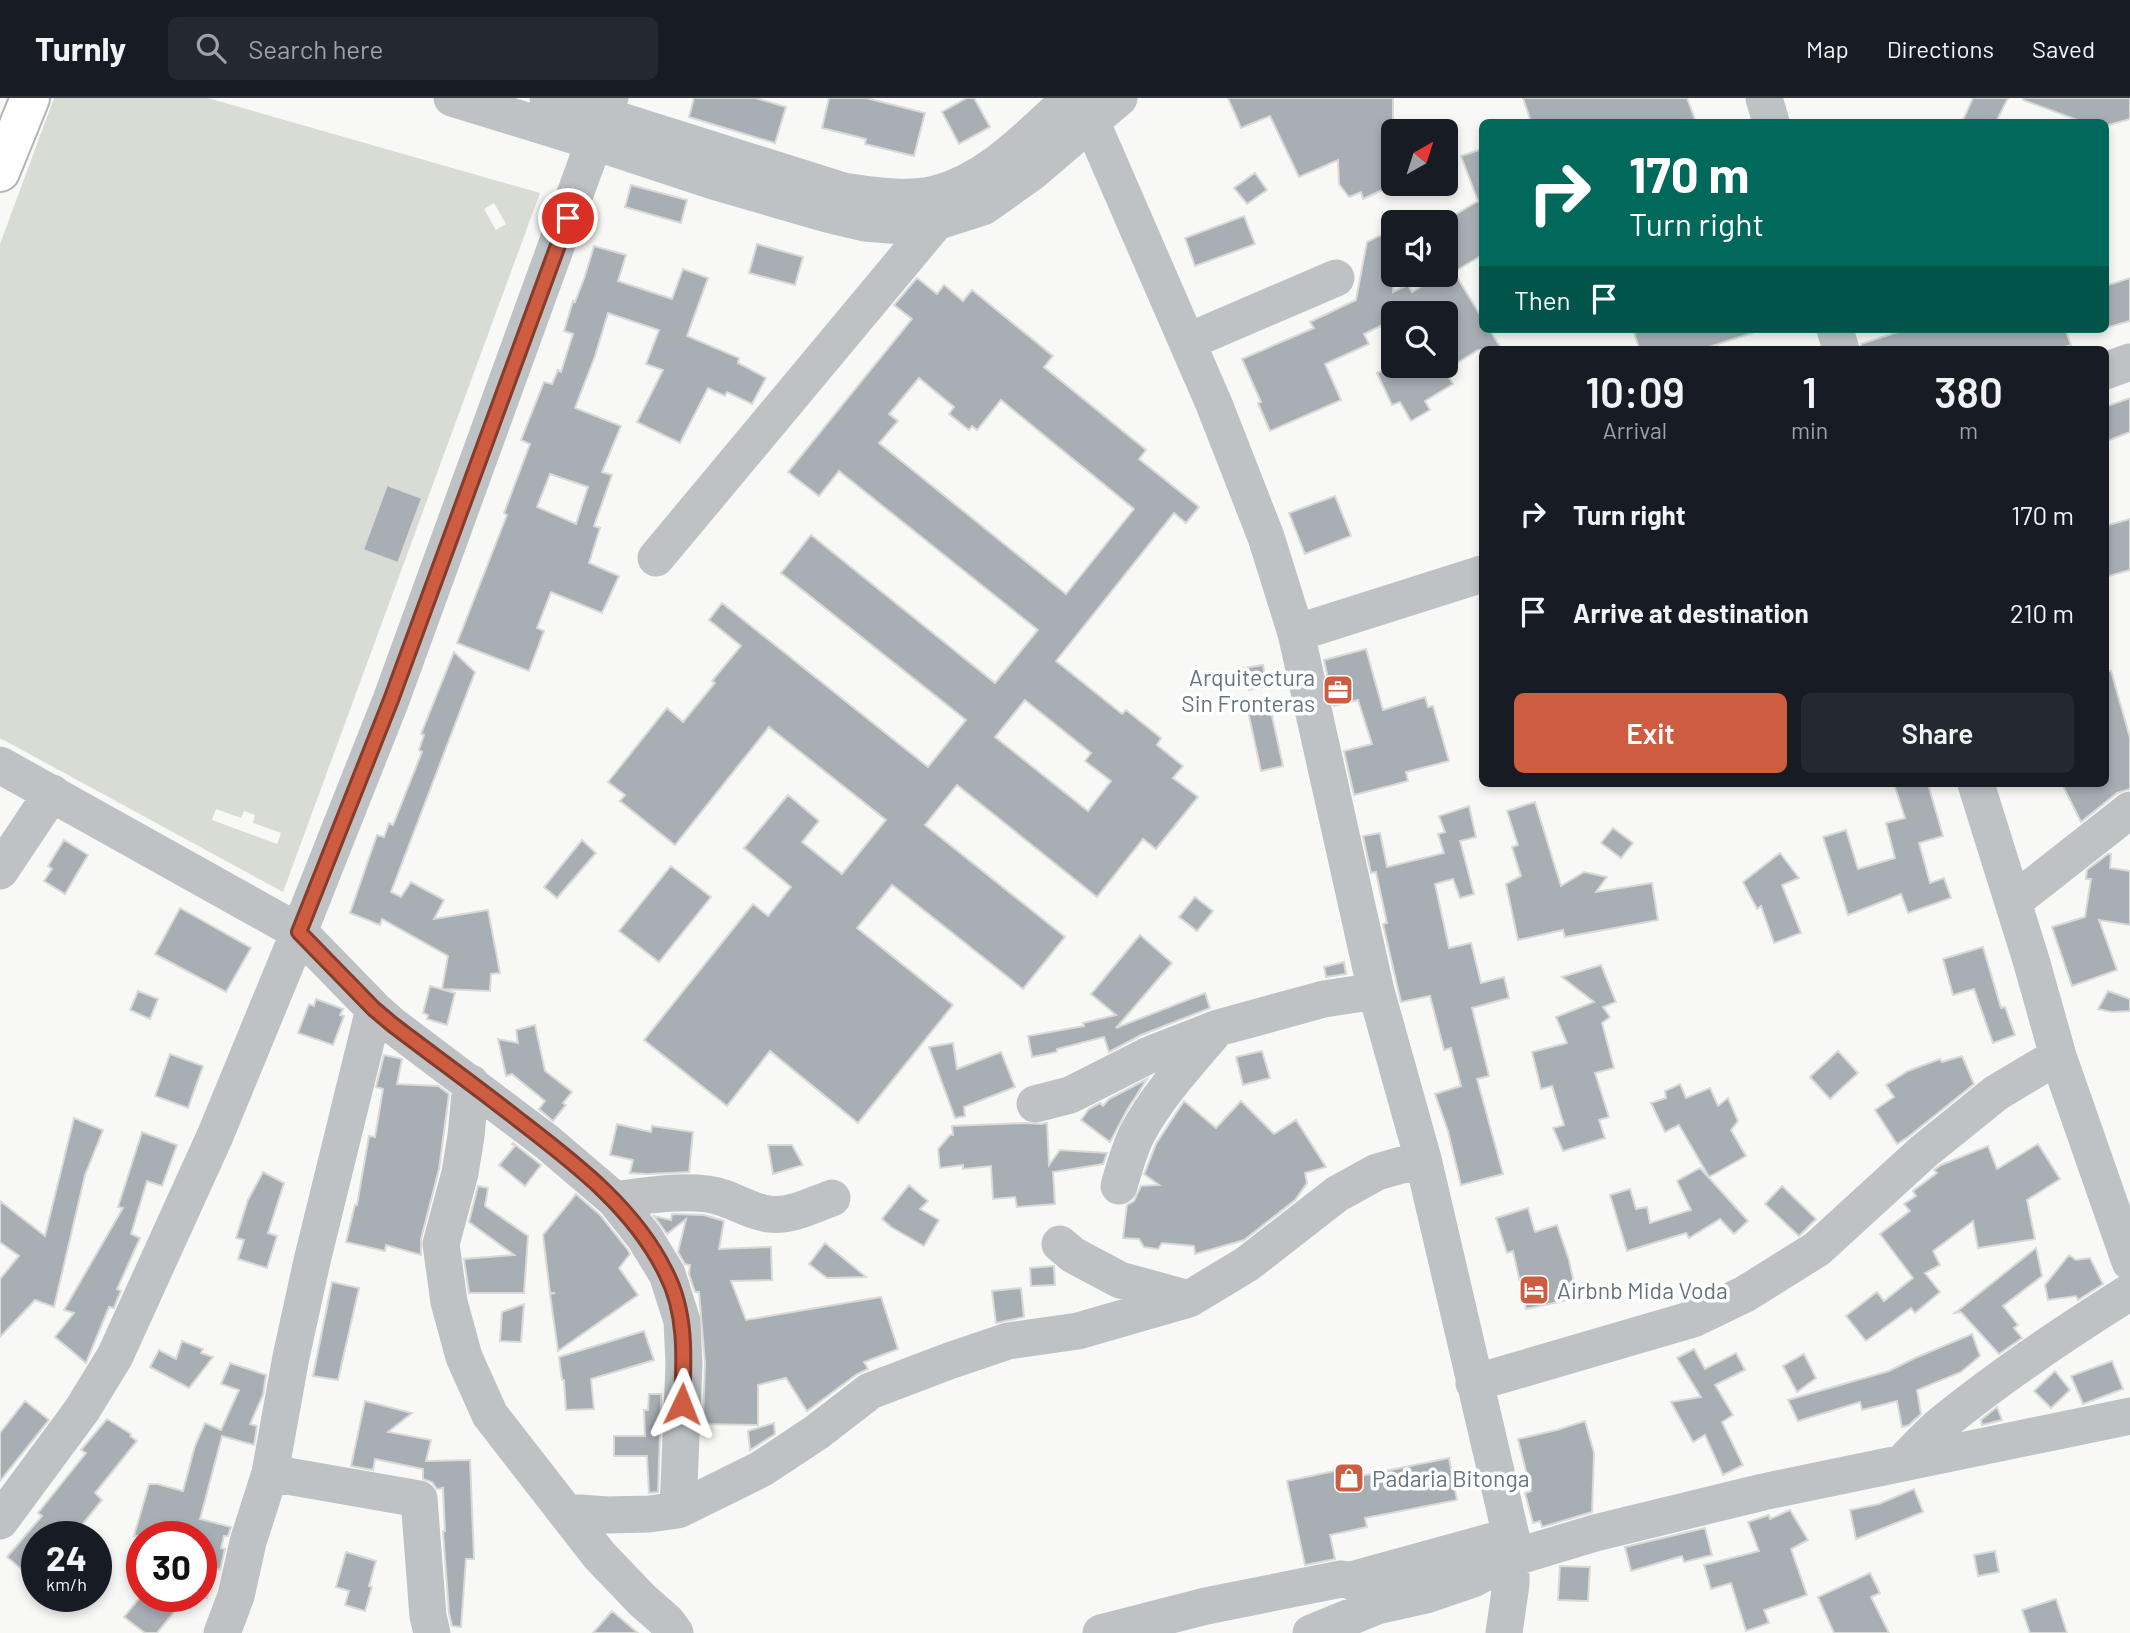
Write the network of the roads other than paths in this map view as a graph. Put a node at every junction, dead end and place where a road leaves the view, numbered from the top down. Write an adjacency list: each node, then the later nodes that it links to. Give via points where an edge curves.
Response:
1 (30, 98): 9 (main road)
2 (452, 98): 7 (street)
3 (548, 98): 7 (street)
4 (1119, 98): 6 (street)
5 (1764, 98): 8 (street)
6 (1081, 106): 7 (street, via 975,179 933,194 890,197 843,191); 10 (street, via 1031,173 983,207); 12 (street)
7 (603, 118): 10 (street, via 726,184 864,223 902,226); 24 (street, via 391,700)
8 (1770, 119)
9 (0, 172)
10 (936, 222): 15 (street)
11 (1336, 278): 12 (street)
12 (1187, 342): 17 (street, via 1266,537)
13 (2130, 362): 14 (street)
14 (2109, 370)
15 (656, 558)
16 (1479, 575): 17 (street)
17 (1296, 633): 25 (street)
18 (0, 765): 20 (street)
19 (1977, 787): 23 (street)
20 (52, 793): 22 (street); 24 (street)
21 (2130, 810): 23 (street)
22 (0, 872)
23 (2013, 902): 28 (street)
24 (299, 932): 26 (street); 45 (street, via 215,1136 115,1356 82,1410)
25 (1376, 991): 27 (street, via 1324,999); 31 (street)
26 (374, 1009): 29 (street); 42 (street, via 312,1261)
27 (1218, 1028): 30 (street, via 1149,1055 1070,1095); 32 (street, via 1150,1111 1135,1137)
28 (2058, 1056): 36 (street); 39 (street, via 1996,1093 1817,1249 1745,1294 1693,1319)
29 (471, 1083): 34 (street); 44 (street, via 460,1173 441,1244 449,1302 464,1357 490,1415)
30 (1035, 1104)
31 (1423, 1159): 38 (street, via 1377,1172 1337,1194 1247,1264); 39 (street)
32 (1119, 1185)
33 (832, 1198): 34 (street, via 768,1214 708,1194)
34 (615, 1200): 43 (street, via 667,1274 682,1321)
35 (1060, 1244): 38 (street, via 1120,1280)
36 (2130, 1262)
37 (2130, 1292): 41 (street, via 1976,1397)
38 (1189, 1299): 43 (street, via 1078,1331 1009,1341 870,1391 761,1469)
39 (1475, 1383): 46 (street)
40 (2130, 1416): 41 (street)
41 (1902, 1463): 46 (street, via 1595,1533)
42 (270, 1473): 49 (street); 50 (street, via 419,1499)
43 (678, 1510): 44 (street, via 607,1515)
44 (566, 1512): 51 (street, via 600,1555)
45 (2, 1516)
46 (1512, 1547): 47 (street); 48 (street, via 1473,1579); 54 (street)
47 (1351, 1580): 48 (street); 52 (street, via 1206,1606)
48 (1377, 1606): 53 (street)
49 (222, 1633)
50 (432, 1633)
51 (675, 1633)
52 (1101, 1633)
53 (1311, 1633)
54 (1504, 1633)

